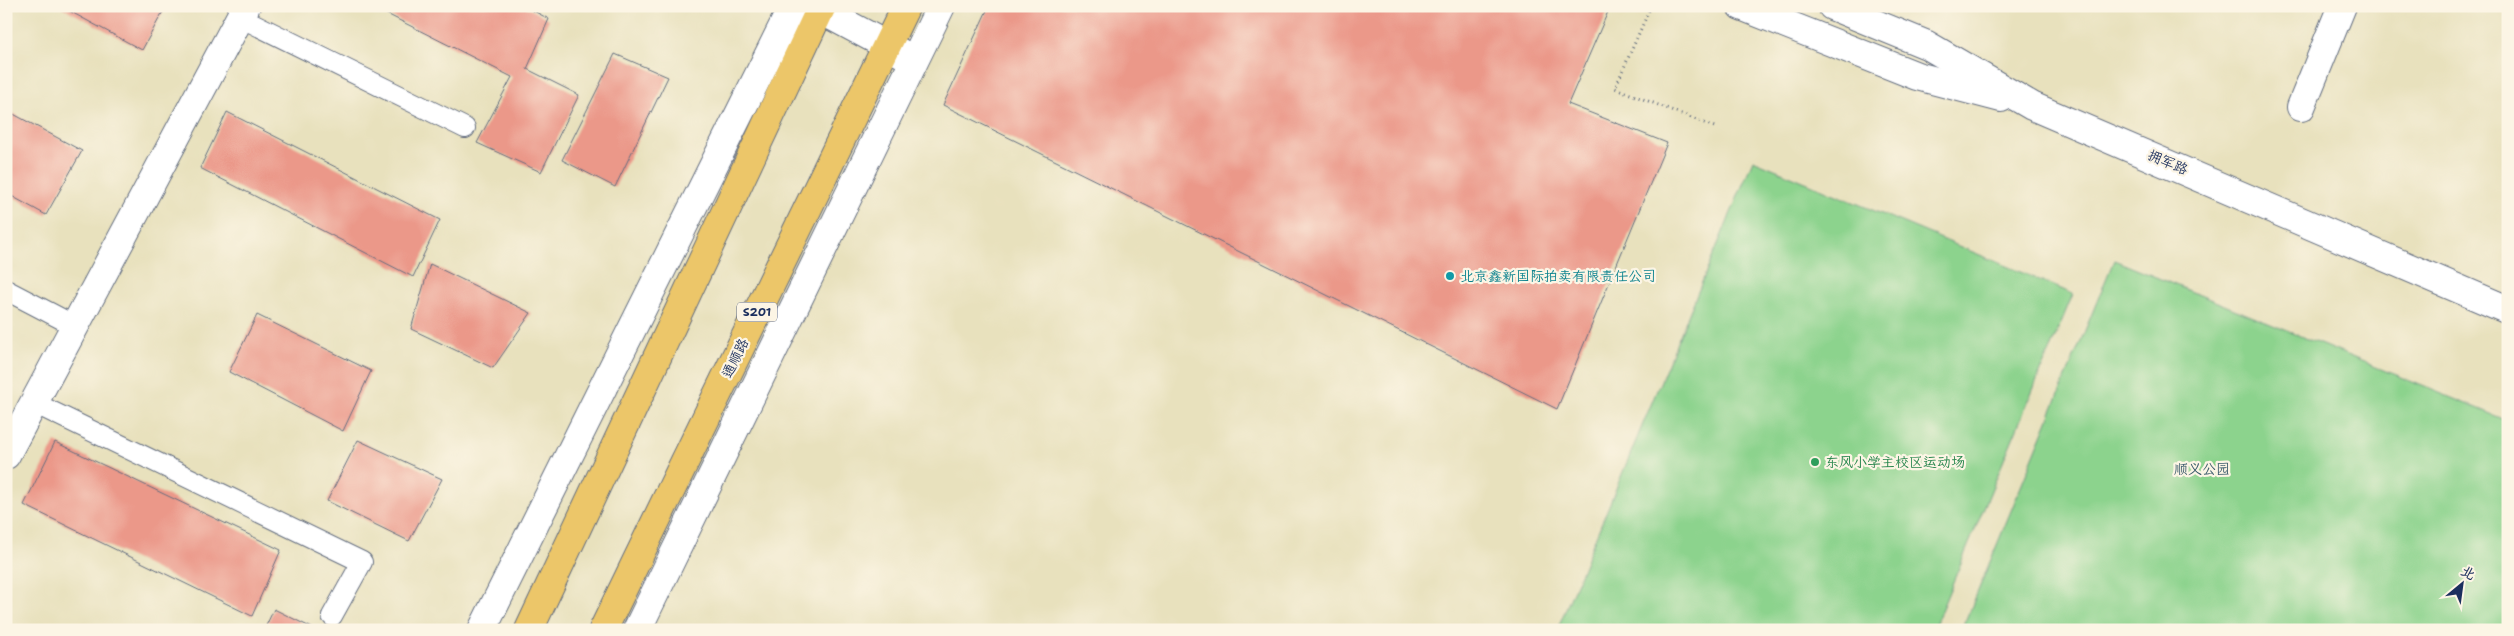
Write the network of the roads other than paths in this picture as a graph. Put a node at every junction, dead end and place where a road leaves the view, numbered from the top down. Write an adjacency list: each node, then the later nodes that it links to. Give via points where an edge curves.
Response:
1 (792, 6): 21 (street)
2 (906, 6): 9 (main road, 通顺路 / S201)
3 (941, 6): 10 (street)
4 (1741, 6): 11 (street, via 1917,76)
5 (1832, 6): 11 (street, 拥军路, via 1927,45)
6 (2342, 6): 12 (street)
7 (818, 8): 9 (street); 22 (main road)
8 (243, 11): 13 (lane); 16 (street)
9 (887, 44): 10 (street); 20 (main road, 通顺路 / S201)
10 (914, 60): 23 (street)
11 (2032, 106): 15 (street, 拥军路)
12 (2301, 107)
13 (465, 128)
14 (6, 290): 16 (lane)
15 (2508, 310)
16 (75, 326): 17 (street)
17 (34, 403): 18 (street); 19 (lane, via 362,562)
18 (6, 455)
19 (332, 616)
20 (606, 624)
21 (482, 630)
22 (529, 630)
23 (637, 630)

